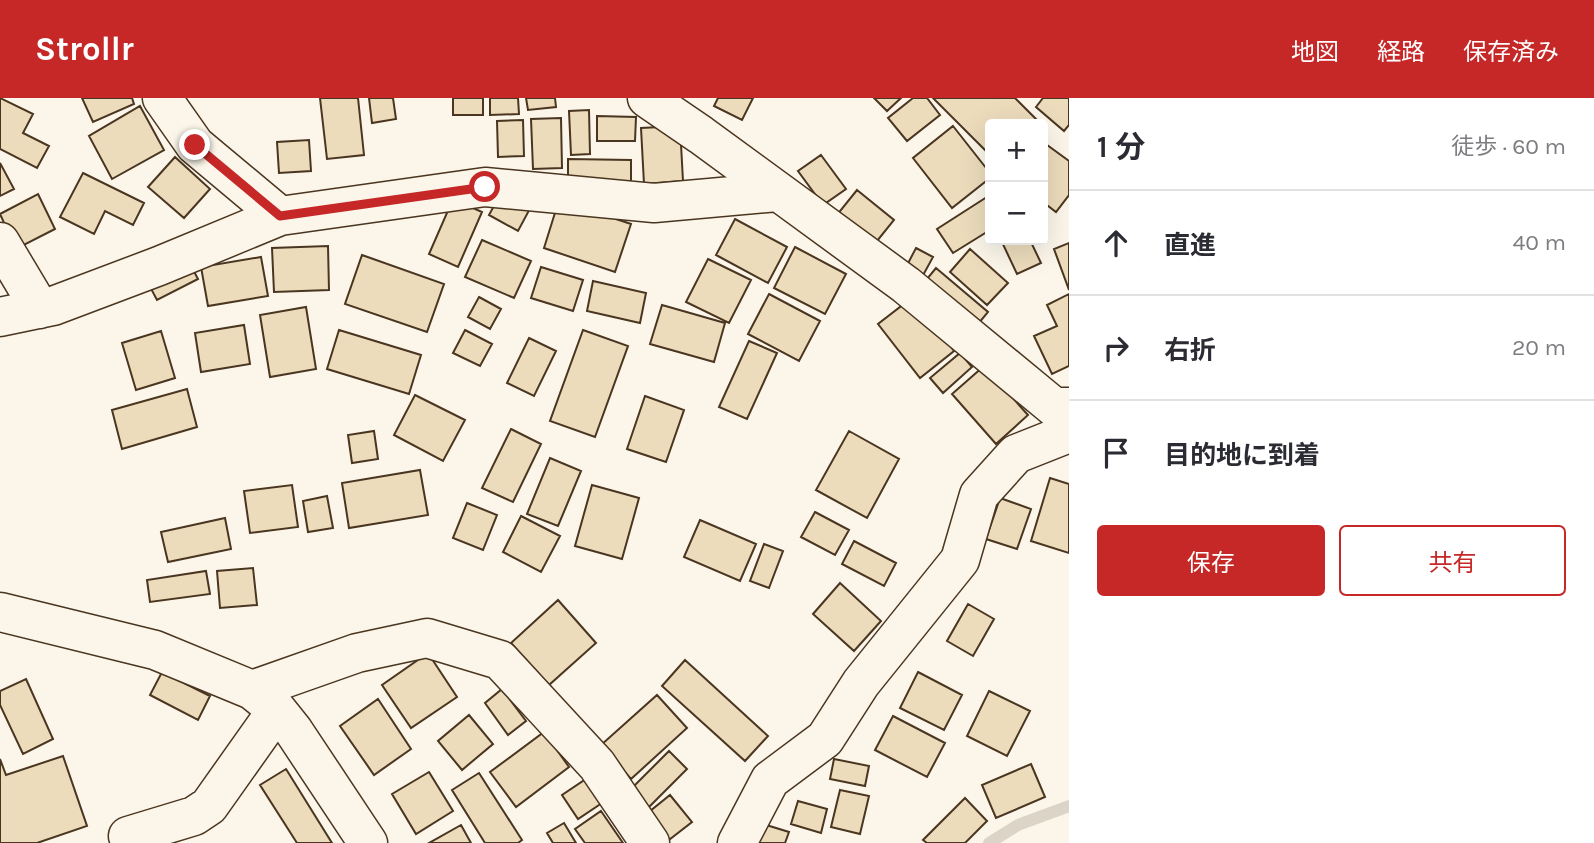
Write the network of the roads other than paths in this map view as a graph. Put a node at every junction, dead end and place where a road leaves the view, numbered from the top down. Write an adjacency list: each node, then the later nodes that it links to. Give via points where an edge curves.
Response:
1 (162, 98): 4 (street, via 195,145)
2 (647, 98): 3 (street)
3 (777, 192): 4 (street, via 654,203 485,187); 8 (street, via 906,285 1054,407)
4 (280, 216): 6 (street)
5 (0, 242): 6 (street)
6 (40, 309): 7 (street)
7 (0, 317)
8 (1069, 407)
9 (1069, 433): 11 (street, via 1016,454)
10 (1069, 458): 11 (street)
11 (979, 495): 17 (street, via 960,560 861,683 824,739 770,780)
12 (0, 612): 13 (street, via 155,650)
13 (264, 700): 14 (street, via 209,806 194,816); 15 (street, via 293,730); 16 (street, via 357,653 427,638 499,660 597,765)
14 (128, 836)
15 (368, 843)
16 (650, 843)
17 (737, 843)

